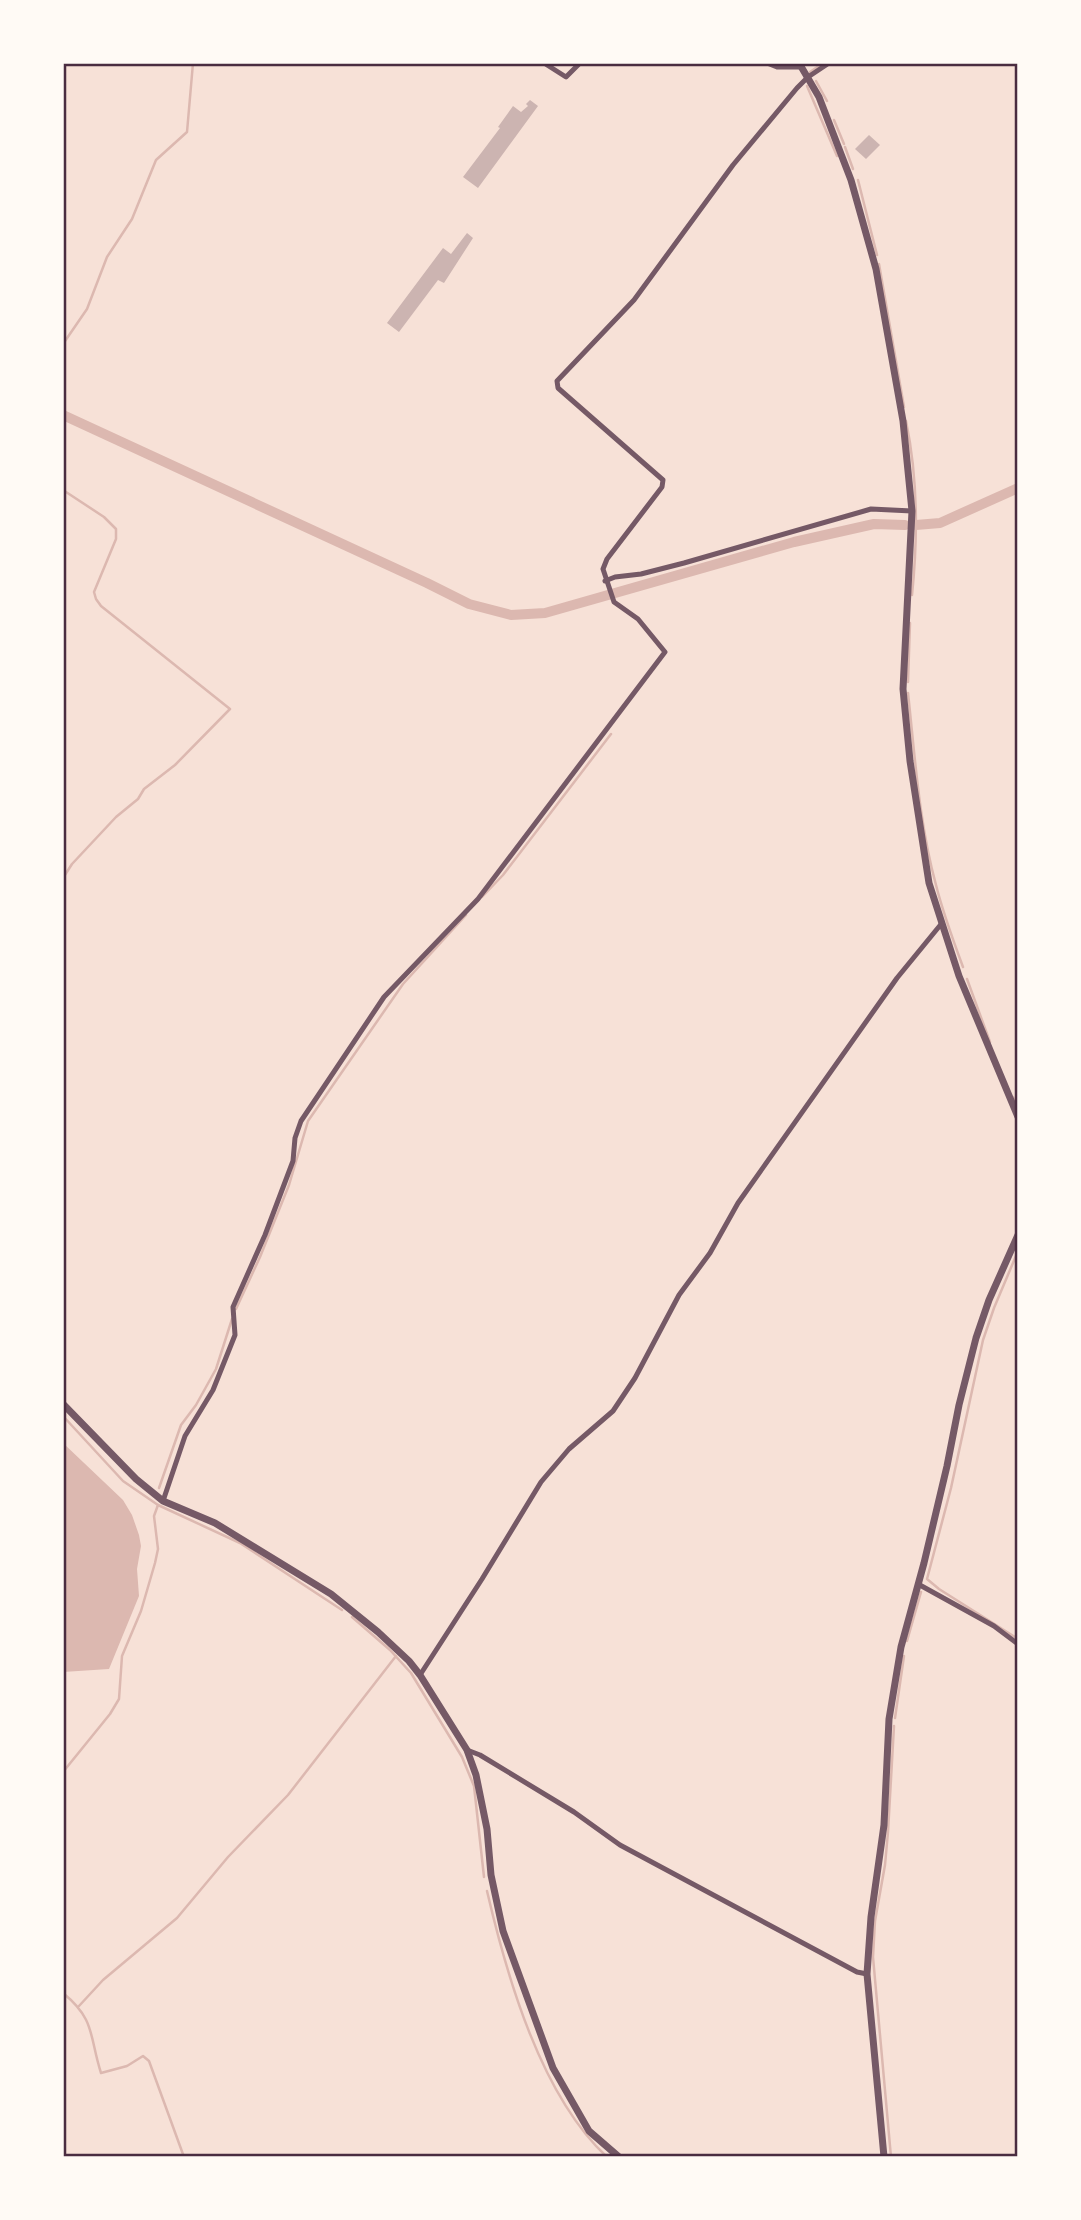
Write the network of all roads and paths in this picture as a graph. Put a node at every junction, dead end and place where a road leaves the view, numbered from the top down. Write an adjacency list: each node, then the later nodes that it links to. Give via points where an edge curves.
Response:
1 (544, 63): 2 (street, via 566,77)
2 (580, 63)
3 (767, 63): 5 (street)
4 (829, 63): 6 (street)
5 (800, 65): 6 (street)
6 (808, 77): 7 (street, via 852,180 876,269 903,421); 8 (street, via 733,165 634,300 557,381 574,404 663,480 607,559)
7 (912, 511): 8 (street, via 871,509 663,569); 9 (street, via 905,721 929,883)
8 (605, 581): 13 (street, via 611,598 638,619 665,652 478,898 384,997 301,1121 293,1161 233,1307 235,1335 213,1390 185,1436)
9 (942, 923): 10 (street, via 959,976); 16 (street, via 900,974 738,1203 613,1411 569,1449 541,1482)
10 (1018, 1117)
11 (1018, 1235): 14 (street, via 976,1338)
12 (63, 1404): 13 (street)
13 (163, 1501): 16 (street, via 215,1523 331,1594 378,1632)
14 (918, 1584): 15 (street); 18 (street, via 889,1719 884,1825)
15 (1018, 1644)
16 (420, 1675): 17 (street)
17 (467, 1750): 18 (street, via 574,1812 620,1845); 19 (street, via 482,1803 503,1931 536,2023 553,2068 589,2131)
18 (867, 1974): 20 (street)
19 (620, 2157)
20 (884, 2157)

